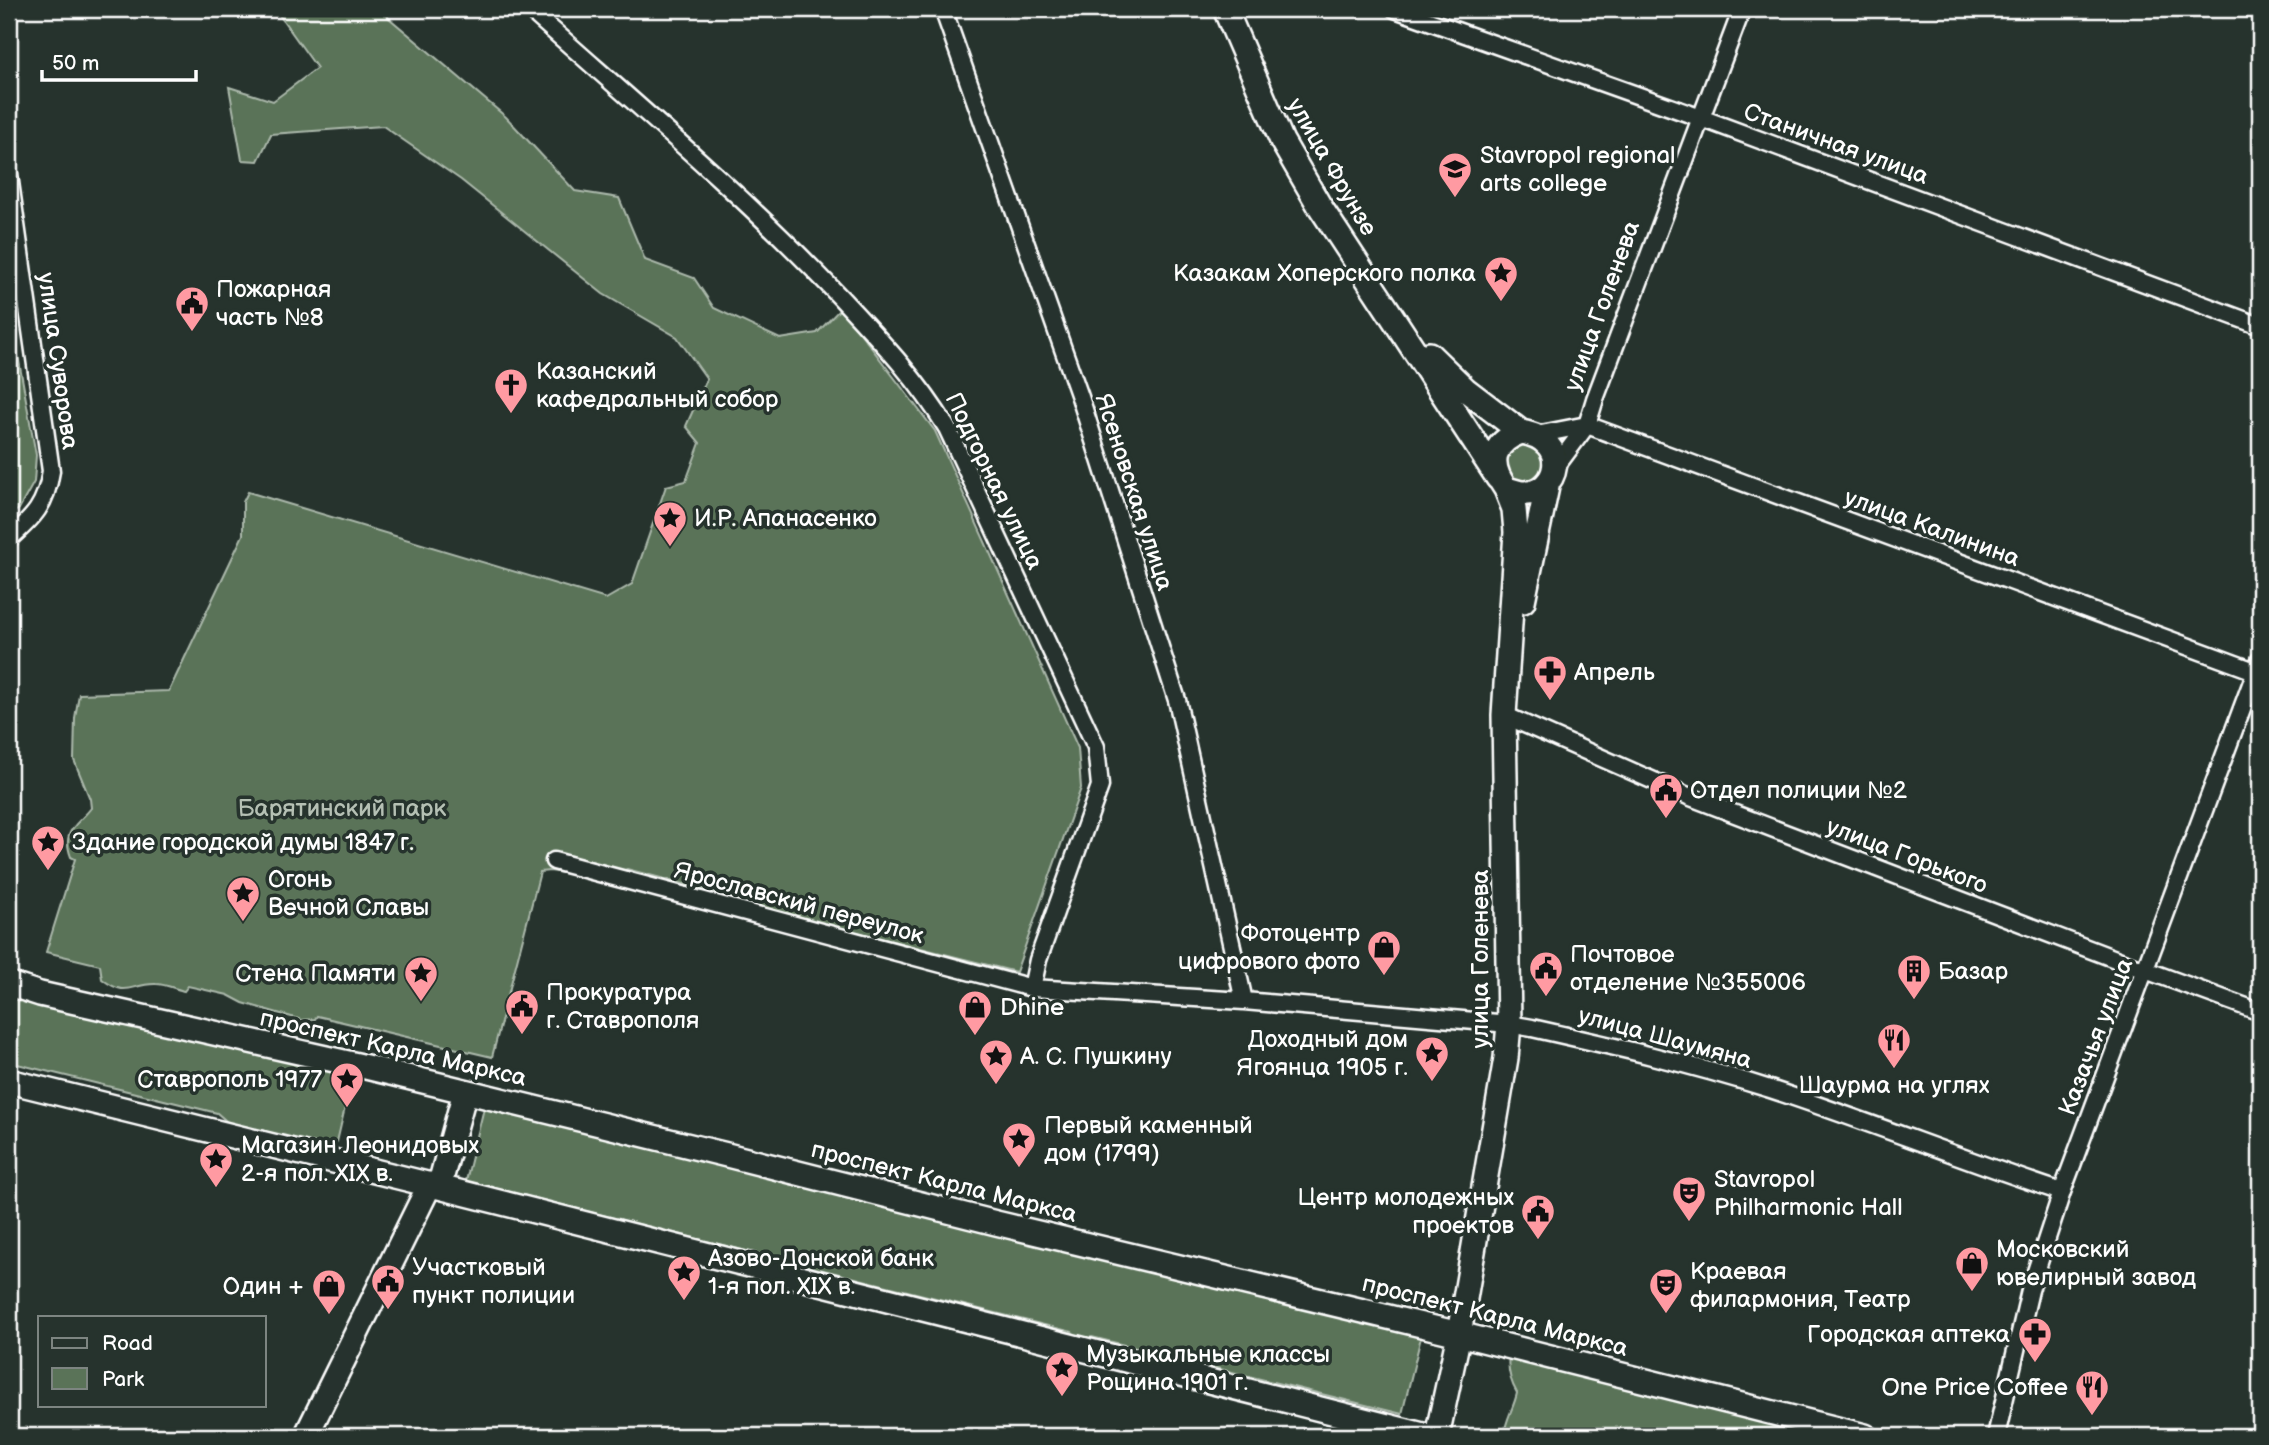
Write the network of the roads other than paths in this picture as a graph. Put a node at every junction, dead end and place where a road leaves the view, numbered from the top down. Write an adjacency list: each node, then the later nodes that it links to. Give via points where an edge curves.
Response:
1 (529, 9): 21 (street, Подгорная улица, via 785,238 904,366 947,428 1096,747 1100,786)
2 (943, 9): 22 (street, Ясеновская улица, via 1080,397 1177,700)
3 (1225, 9): 8 (main road, улица Фрунзе, via 1282,141)
4 (1395, 9): 6 (street, Станичная улица)
5 (1742, 9): 6 (street, улица Голенева)
6 (1701, 118): 9 (street, Станичная улица); 10 (street, улица Голенева)
7 (9, 175): 14 (street, улица Суворова, via 51,471 41,506)
8 (1387, 307): 11 (main road, улица Фрунзе, via 1466,390); 13 (main road, улица Фрунзе)
9 (2260, 326)
10 (1587, 425): 11 (street, улица Голенева); 12 (street, улица Голенева); 15 (street, улица Калинина)
11 (1529, 434): 12 (main road, via 1548,443 1554,456); 13 (main road, via 1507,437 1497,449 1494,463)
12 (1551, 475): 13 (main road, via 1537,491 1524,493); 16 (main road, улица Голенева)
13 (1502, 483): 16 (main road, улица Голенева, via 1514,509 1516,532)
14 (9, 539)
15 (2259, 668): 19 (street, Казачья улица)
16 (1506, 686): 17 (main road, улица Голенева)
17 (1504, 715): 19 (street, улица Горького, via 1688,796); 24 (main road, улица Голенева)
18 (554, 861): 21 (street, Ярославский переулок)
19 (2146, 971): 23 (street, улица Горького); 28 (street, Казачья улица)
20 (9, 984): 26 (main road, проспект Карла Маркса)
21 (1032, 988): 22 (street, улица Шаумяна)
22 (1244, 1001): 24 (street, улица Шаумяна)
23 (2260, 1012)
24 (1509, 1024): 28 (street, улица Шаумяна, via 1769,1089); 29 (main road, улица Голенева)
25 (9, 1081): 27 (main road)
26 (465, 1092): 27 (main road); 29 (main road, проспект Карла Маркса)
27 (434, 1185): 30 (main road); 31 (main road)
28 (2062, 1192): 34 (street, Казачья улица, via 2030,1290)
29 (1459, 1334): 32 (main road, улица Голенева); 33 (main road, проспект Карла Маркса)
30 (306, 1436)
31 (1427, 1436)
32 (1437, 1436)
33 (1865, 1436)
34 (1996, 1436)

